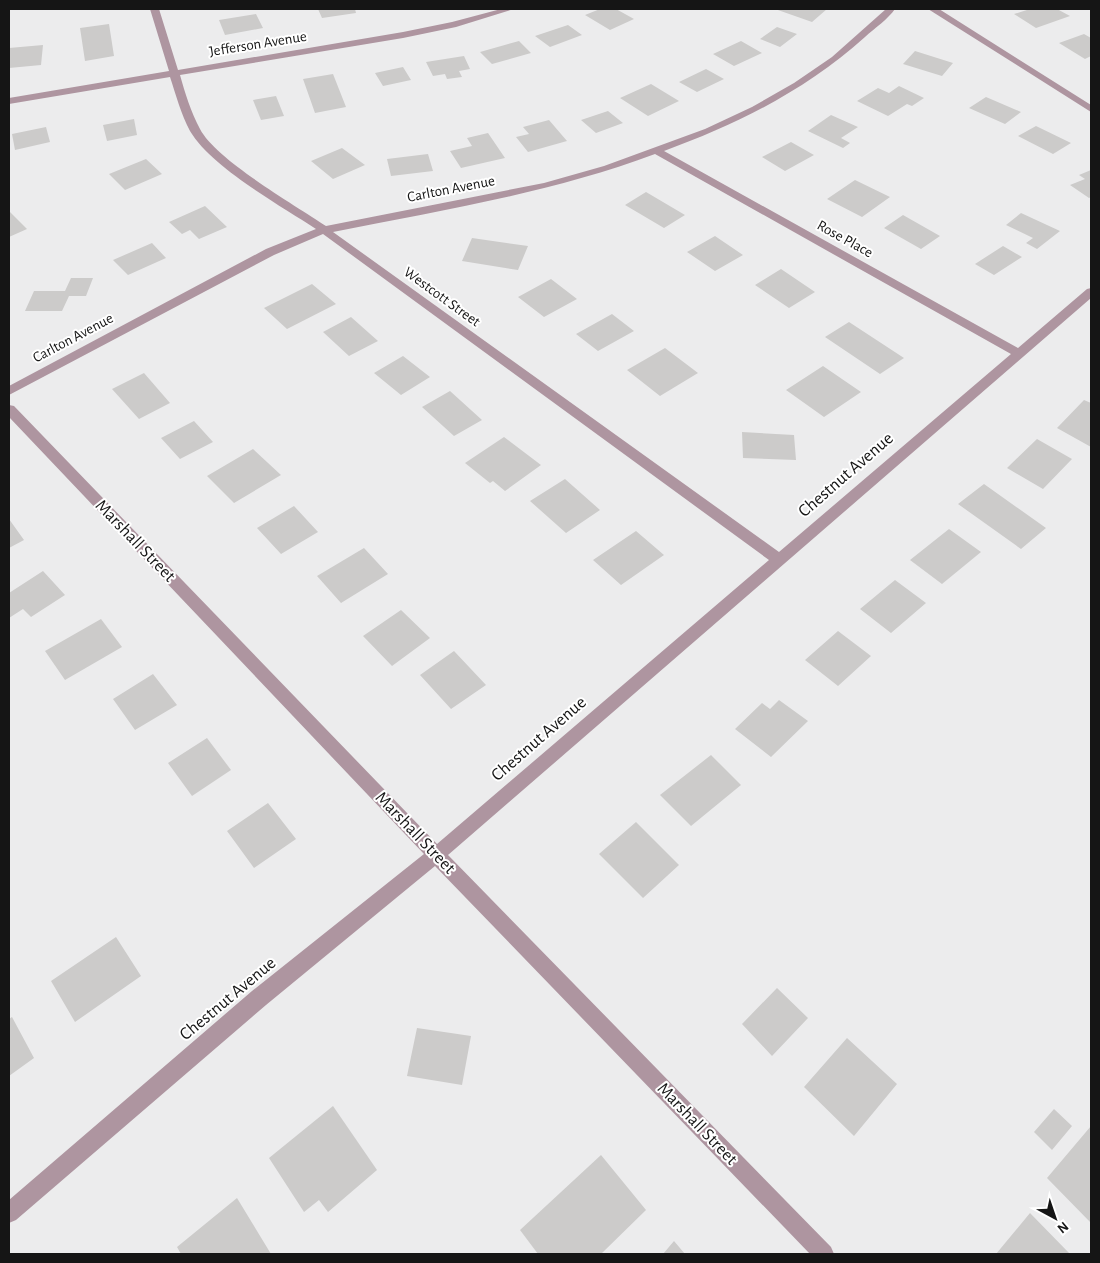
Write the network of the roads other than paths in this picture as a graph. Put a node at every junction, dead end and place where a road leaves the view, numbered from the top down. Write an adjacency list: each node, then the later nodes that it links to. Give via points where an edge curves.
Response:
1 (154, 9): 5 (street, Westcott Street)
2 (510, 9): 5 (street, Jefferson Avenue, via 402,35)
3 (891, 9): 8 (street, Carlton Avenue, via 835,59 797,85 748,113)
4 (933, 9): 7 (street)
5 (174, 73): 6 (street, Jefferson Avenue); 9 (street, Westcott Street, via 195,130 206,145 232,167)
6 (9, 101)
7 (1091, 109)
8 (656, 152): 9 (street, Carlton Avenue, via 546,186); 11 (street, Rose Place)
9 (324, 230): 12 (street, Carlton Avenue, via 270,252); 14 (street, Westcott Street)
10 (1091, 292): 11 (street, Chestnut Avenue)
11 (1018, 353): 14 (street, Chestnut Avenue)
12 (9, 391)
13 (9, 409): 15 (street, Marshall Street)
14 (779, 560): 15 (street, Chestnut Avenue)
15 (436, 854): 16 (street, Chestnut Avenue, via 258,998); 17 (street, Marshall Street)
16 (9, 1213)
17 (824, 1254)

